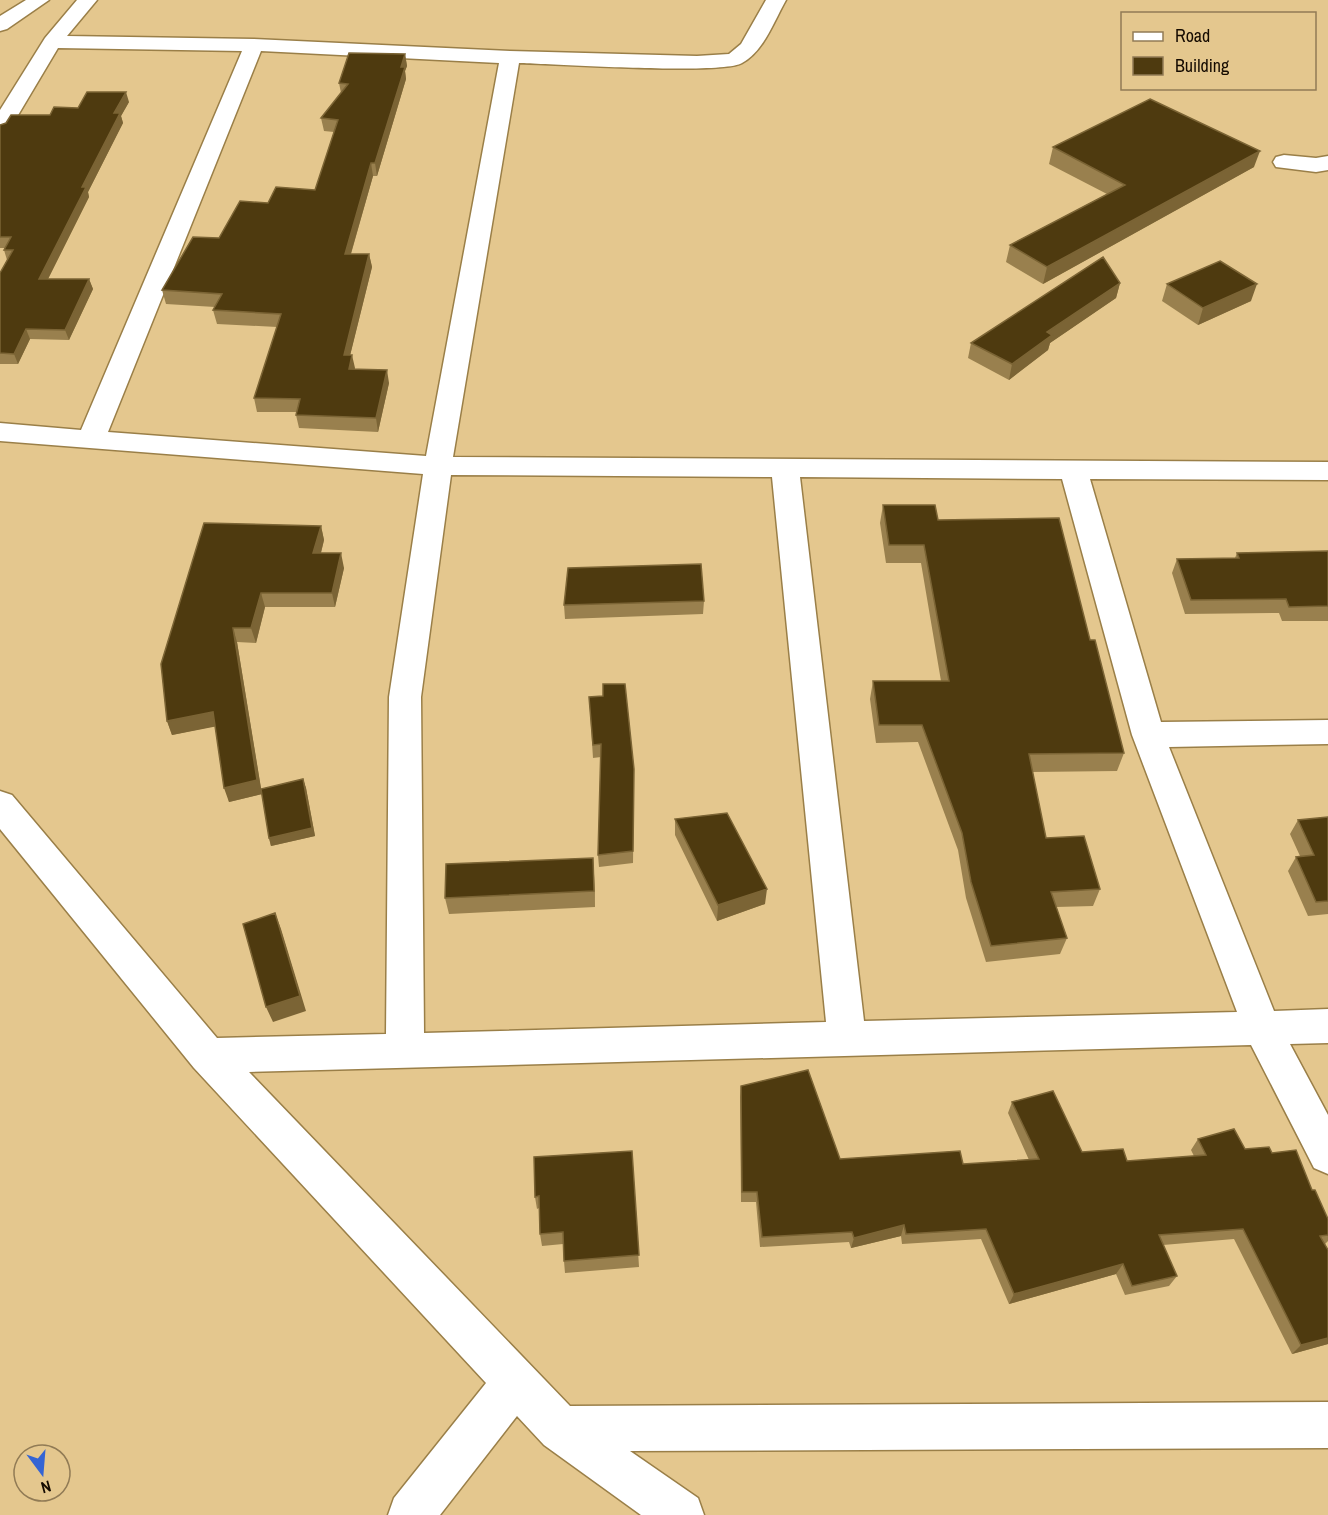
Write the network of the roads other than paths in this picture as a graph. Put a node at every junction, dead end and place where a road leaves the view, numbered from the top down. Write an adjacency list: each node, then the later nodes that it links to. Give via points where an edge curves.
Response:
1 (39, 0): 4 (street)
2 (87, 0): 5 (street)
3 (776, 0): 7 (street, via 749,48 734,60)
4 (0, 25)
5 (52, 42): 6 (street); 8 (street)
6 (254, 45): 7 (street); 12 (street)
7 (510, 57): 13 (street)
8 (0, 127)
9 (1284, 162): 10 (street)
10 (1328, 163)
11 (0, 432): 12 (street)
12 (91, 439): 13 (street)
13 (438, 466): 14 (street); 23 (street, via 405,698)
14 (785, 468): 15 (street); 22 (street)
15 (1073, 469): 16 (street); 18 (street)
16 (1328, 471)
17 (1328, 732): 18 (street)
18 (1148, 735): 20 (street)
19 (0, 805): 24 (street)
20 (1261, 1026): 21 (street); 22 (street); 25 (street)
21 (1328, 1026)
22 (847, 1037): 23 (street)
23 (405, 1050): 24 (street)
24 (208, 1056): 26 (street)
25 (1328, 1155)
26 (516, 1382): 28 (street); 29 (street)
27 (1328, 1425): 28 (street)
28 (560, 1429): 30 (street)
29 (411, 1515)
30 (681, 1515)

